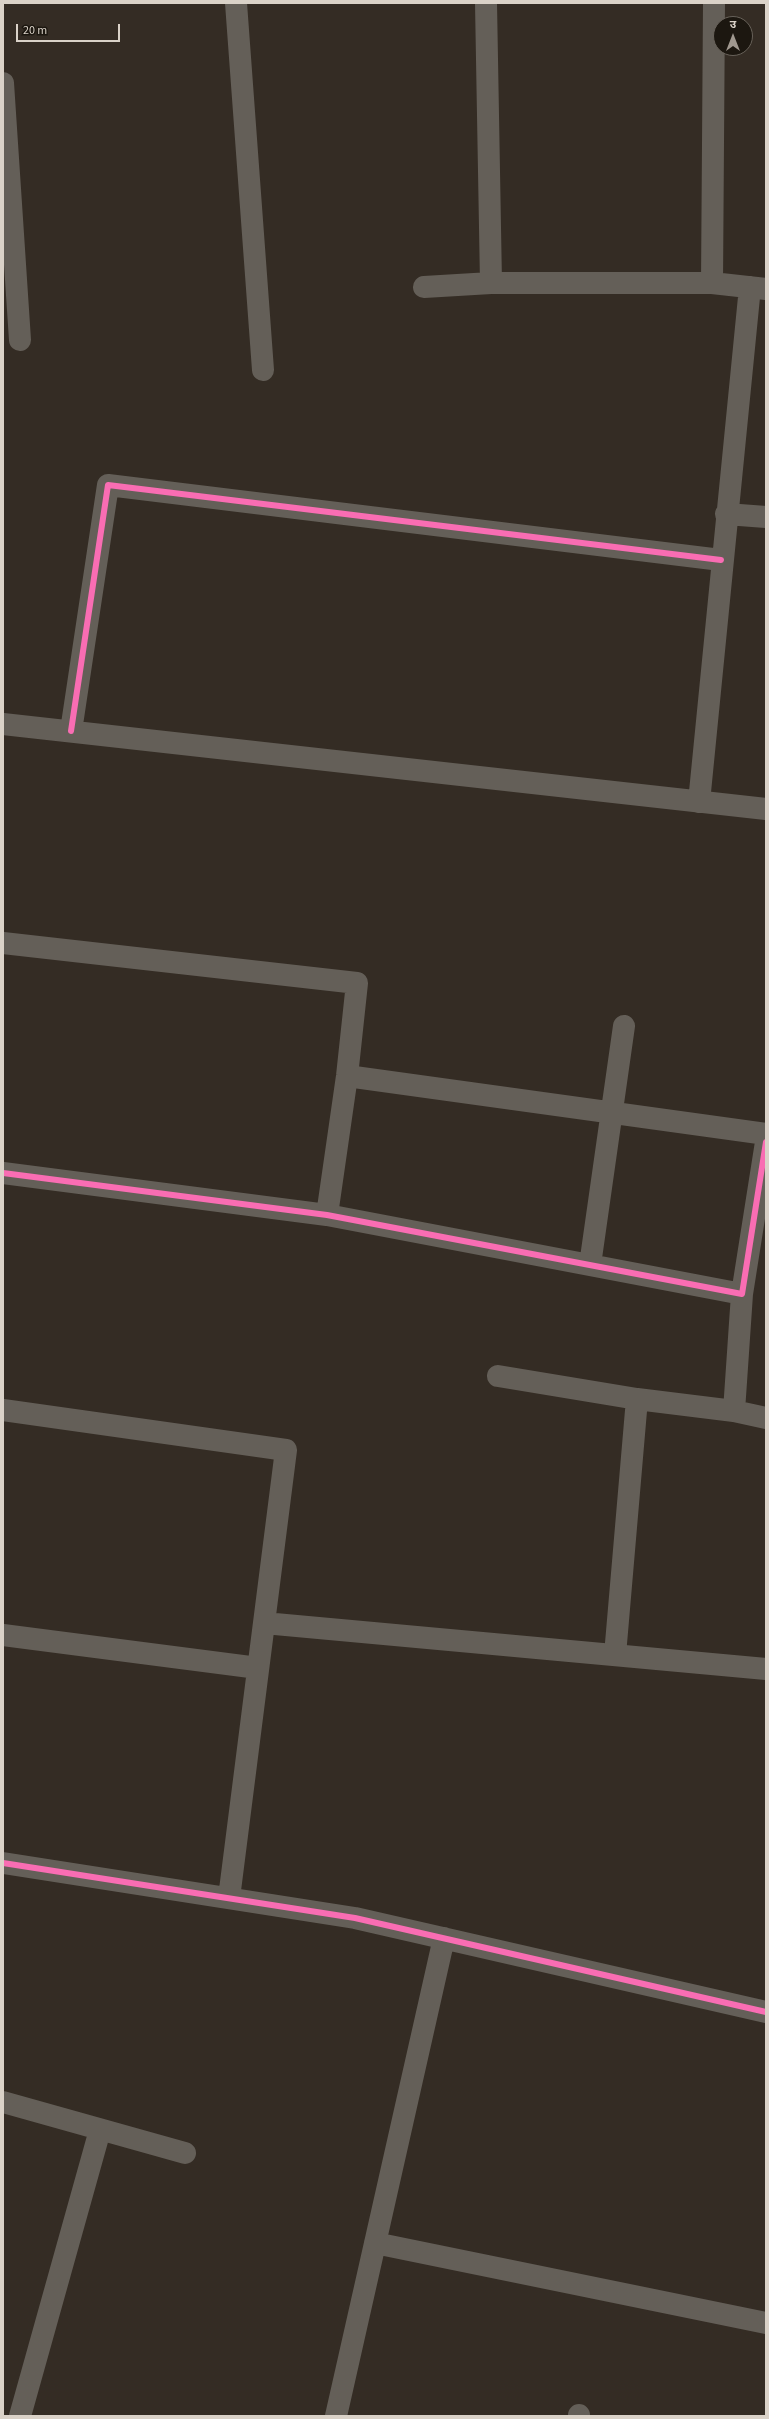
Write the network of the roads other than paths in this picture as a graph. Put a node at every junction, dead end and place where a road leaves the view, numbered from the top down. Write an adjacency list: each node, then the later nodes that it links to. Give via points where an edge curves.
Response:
1 (236, 3): 10 (street)
2 (486, 3): 5 (street)
3 (714, 3): 6 (street)
4 (3, 83): 9 (street)
5 (491, 282): 6 (street); 7 (street)
6 (712, 283): 8 (street)
7 (424, 287)
8 (758, 288): 11 (street)
9 (20, 340)
10 (263, 370)
11 (726, 514): 12 (street); 13 (street)
12 (766, 517)
13 (722, 560): 15 (street, via 108,485); 16 (street)
14 (3, 724): 15 (street)
15 (71, 731): 16 (street)
16 (699, 802): 17 (street)
17 (766, 809)
18 (3, 944): 20 (street, via 356,983)
19 (624, 1026): 21 (street)
20 (347, 1076): 21 (street); 25 (street)
21 (613, 1112): 22 (street); 26 (street)
22 (766, 1134)
23 (766, 1142): 27 (street)
24 (3, 1173): 25 (street)
25 (327, 1215): 26 (street)
26 (590, 1265): 27 (street)
27 (742, 1294): 31 (street)
28 (498, 1376): 29 (street)
29 (636, 1400): 31 (street); 35 (street)
30 (3, 1410): 33 (street, via 286,1450)
31 (734, 1411): 32 (street)
32 (766, 1418)
33 (264, 1623): 35 (street); 36 (street)
34 (3, 1635): 36 (street)
35 (615, 1655): 37 (street)
36 (258, 1668): 39 (street)
37 (766, 1669)
38 (3, 1863): 39 (street)
39 (229, 1898): 40 (street, via 355,1918)
40 (444, 1938): 41 (street); 45 (street)
41 (766, 2012)
42 (3, 2102): 43 (street)
43 (100, 2130): 44 (street); 47 (street)
44 (185, 2153)
45 (375, 2243): 46 (street); 48 (street)
46 (766, 2323)
47 (20, 2416)
48 (336, 2416)

